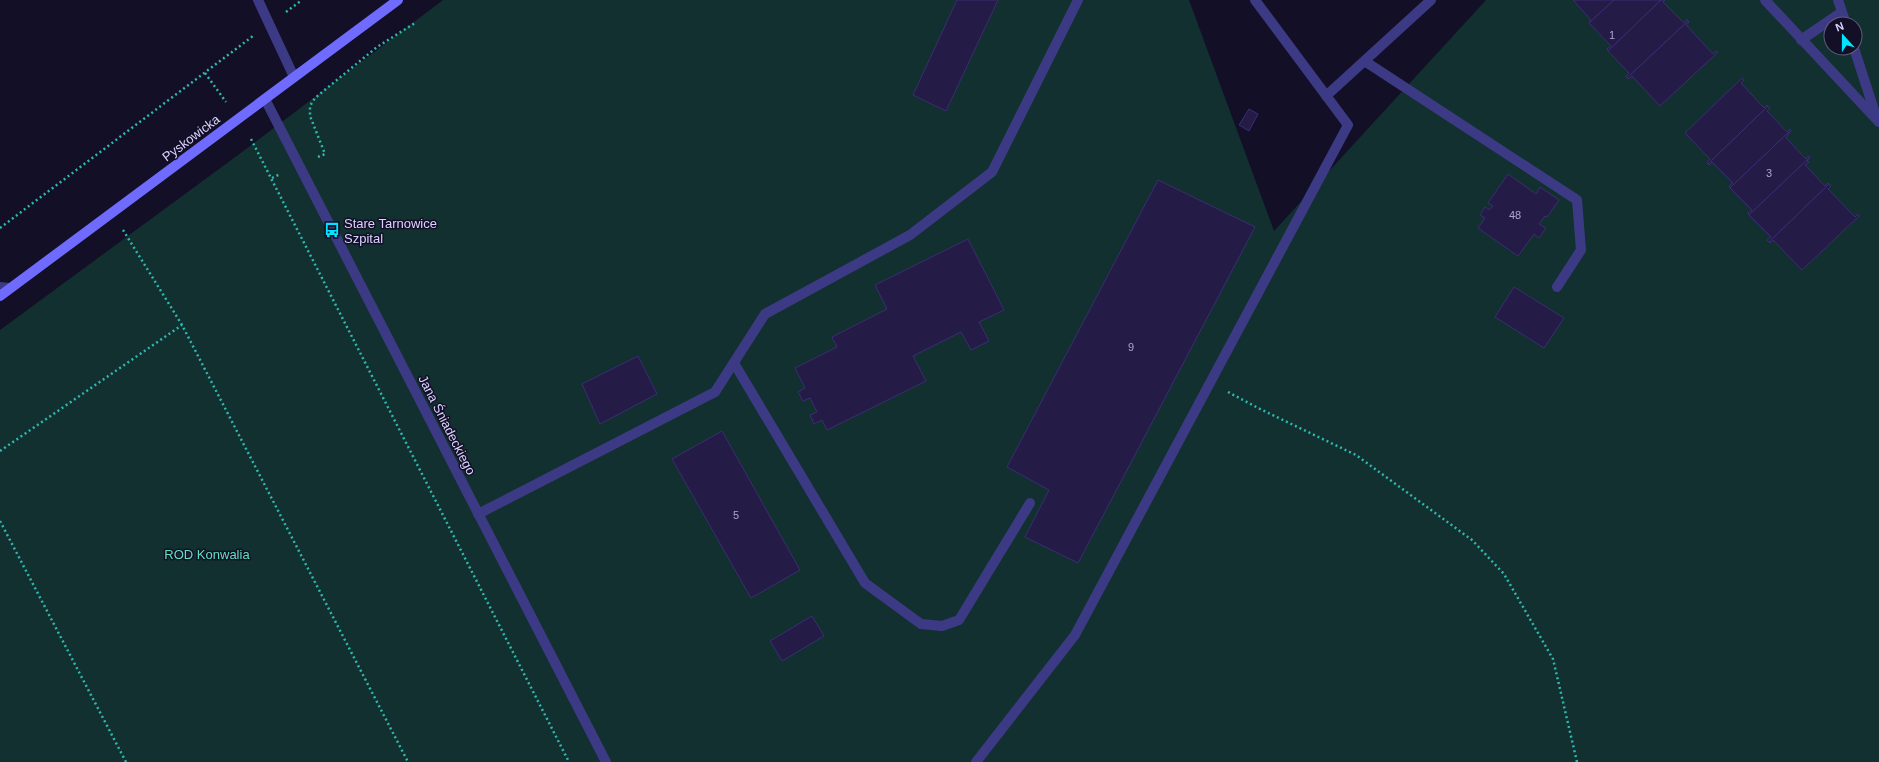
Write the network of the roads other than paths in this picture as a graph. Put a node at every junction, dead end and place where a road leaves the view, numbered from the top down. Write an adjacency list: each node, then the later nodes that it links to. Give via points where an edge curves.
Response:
1 (258, 0): 13 (street)
2 (398, 0): 13 (street, Pyskowicka)
3 (1078, 0): 20 (street, via 992,172 910,235 765,314)
4 (1255, 0): 14 (street)
5 (1431, 0): 12 (street)
6 (1765, 0): 10 (street)
7 (1838, 0): 8 (street)
8 (1842, 12): 9 (street); 10 (street)
9 (1843, 16)
10 (1801, 40): 16 (street)
11 (1857, 56): 16 (street)
12 (1366, 62): 14 (street); 17 (street, via 1577,200 1581,250)
13 (294, 77): 15 (street, Pyskowicka)
14 (1326, 96): 24 (street, via 1348,125 1075,635)
15 (265, 99): 18 (street, Pyskowicka, via 112,213); 22 (street, Jana Śniadeckiego)
16 (1878, 121)
17 (1557, 287)
18 (5, 288): 19 (street, Pyskowicka)
19 (0, 296)
20 (734, 363): 21 (street, via 865,583 921,624 942,626 959,620); 22 (street, via 715,392)
21 (1030, 502)
22 (478, 514): 23 (street, Jana Śniadeckiego)
23 (606, 762)
24 (976, 762)

